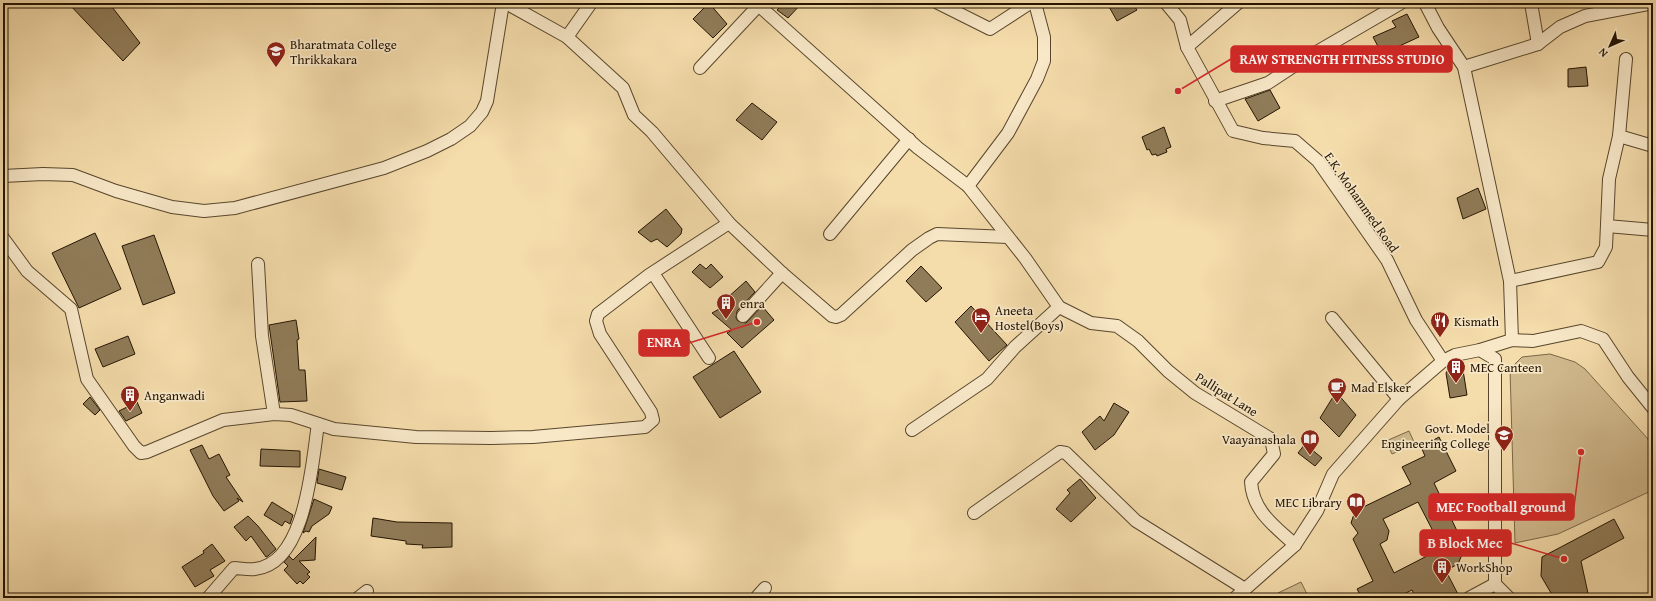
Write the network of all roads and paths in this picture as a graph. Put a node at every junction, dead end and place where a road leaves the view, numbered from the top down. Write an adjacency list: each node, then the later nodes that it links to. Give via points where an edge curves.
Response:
1 (504, 3): 14 (street); 24 (street, via 487,101 482,112 470,126 451,139 384,168 234,208 204,211 150,201 73,175)
2 (591, 3): 14 (street)
3 (938, 3): 4 (street, via 990,29)
4 (1030, 3)
5 (1036, 3): 25 (street, via 1044,37 1044,61 1037,80 1008,133)
6 (1166, 3): 16 (street, E.K. Mohammed Road, via 1180,20)
7 (1238, 3): 16 (street)
8 (1401, 3): 20 (street, via 1268,82)
9 (1425, 3): 18 (street)
10 (1531, 3): 15 (street)
11 (1653, 3): 13 (street)
12 (757, 5): 19 (street); 22 (street)
13 (1602, 8): 15 (street, via 1560,27)
14 (567, 37): 26 (street, via 623,88 634,115 652,132)
15 (1538, 44): 18 (street)
16 (1187, 47): 20 (street, E.K. Mohammed Road)
17 (1626, 59): 21 (street)
18 (1464, 67): 35 (street)
19 (700, 68)
20 (1215, 101): 42 (street, E.K. Mohammed Road, via 1233,131 1262,138 1295,141 1318,162 1387,260 1416,320)
21 (1619, 136): 23 (street); 27 (street, via 1609,179)
22 (909, 139): 25 (street); 29 (street)
23 (1653, 146)
24 (3, 176)
25 (968, 186): 30 (street)
26 (729, 223): 33 (street); 34 (street)
27 (1607, 226): 28 (street); 35 (street, via 1606,247 1598,262)
28 (1653, 230)
29 (830, 234)
30 (1008, 237): 34 (street, via 937,234 912,250 836,317); 36 (street)
31 (3, 238): 45 (street, via 27,271 71,308 87,379 141,453 223,420)
32 (258, 264): 45 (street, via 262,336)
33 (653, 273): 41 (street); 46 (street, via 598,314 596,321 600,334 651,412 652,420 645,427 576,434 466,438 416,437 334,429)
34 (782, 273): 37 (street)
35 (1510, 281): 39 (street)
36 (1059, 307): 47 (street, via 1015,348 987,379); 49 (street, Pallipat Lane, via 1090,323 1117,326 1138,341 1168,371 1196,393 1271,439 1274,454 1251,482 1252,496 1260,511)
37 (743, 316)
38 (1332, 318): 43 (street)
39 (1512, 340): 40 (street); 44 (street, via 1533,340 1581,331 1603,339 1628,377)
40 (1480, 350): 42 (street, via 1455,355); 50 (street, via 1495,359)
41 (709, 358)
42 (1443, 361): 43 (street)
43 (1399, 400): 49 (street, via 1333,474 1317,511)
44 (1653, 408)
45 (274, 414): 46 (street, via 291,415)
46 (318, 424): 53 (street, via 309,485 297,530 290,545 279,558 255,570 234,568)
47 (912, 430)
48 (974, 513): 52 (street, via 1060,452 1066,452 1136,521)
49 (1295, 545): 52 (street)
50 (1494, 584): 56 (street); 57 (street)
51 (765, 588): 54 (street)
52 (1245, 589): 55 (street)
53 (208, 598)
54 (756, 598)
55 (1235, 598)
56 (1469, 598)
57 (1509, 598)

